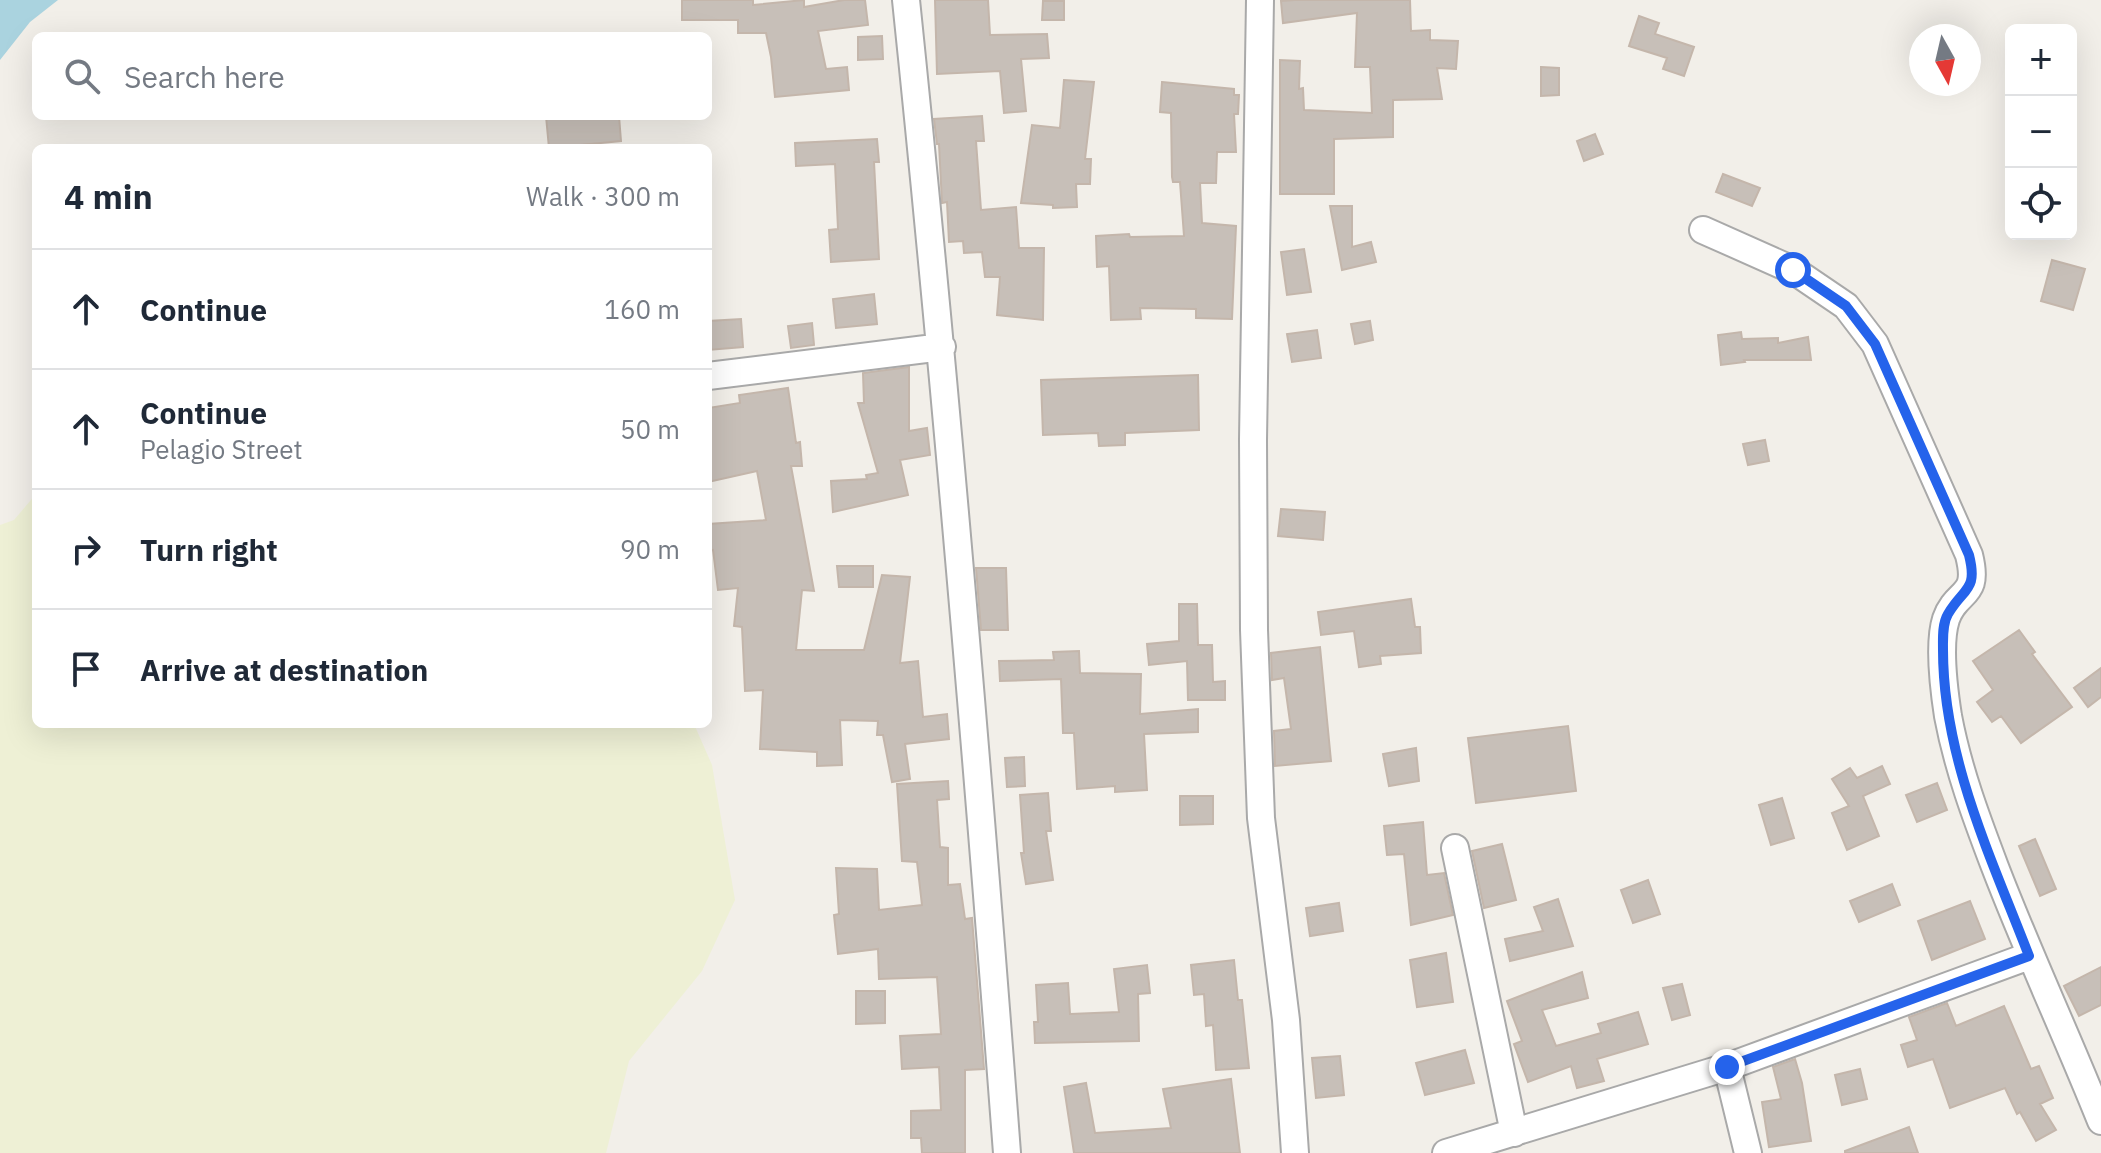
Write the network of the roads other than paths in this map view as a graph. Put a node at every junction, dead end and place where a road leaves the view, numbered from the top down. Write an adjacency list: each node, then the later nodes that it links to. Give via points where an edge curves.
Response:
1 (906, 0): 4 (street)
2 (1260, 0): 12 (street, via 1254,630 1261,818 1286,1020)
3 (1703, 230): 7 (street, via 1793,270 1846,306 1875,344 1969,555 1972,583 1947,615 1943,629 1948,714 1964,786)
4 (942, 347): 5 (street); 11 (street)
5 (712, 376)
6 (1455, 848): 10 (street)
7 (2029, 956): 8 (street); 9 (street)
8 (1727, 1067): 10 (street); 14 (street)
9 (2101, 1121)
10 (1514, 1133): 13 (street)
11 (1007, 1153)
12 (1295, 1153)
13 (1446, 1153)
14 (1748, 1153)

